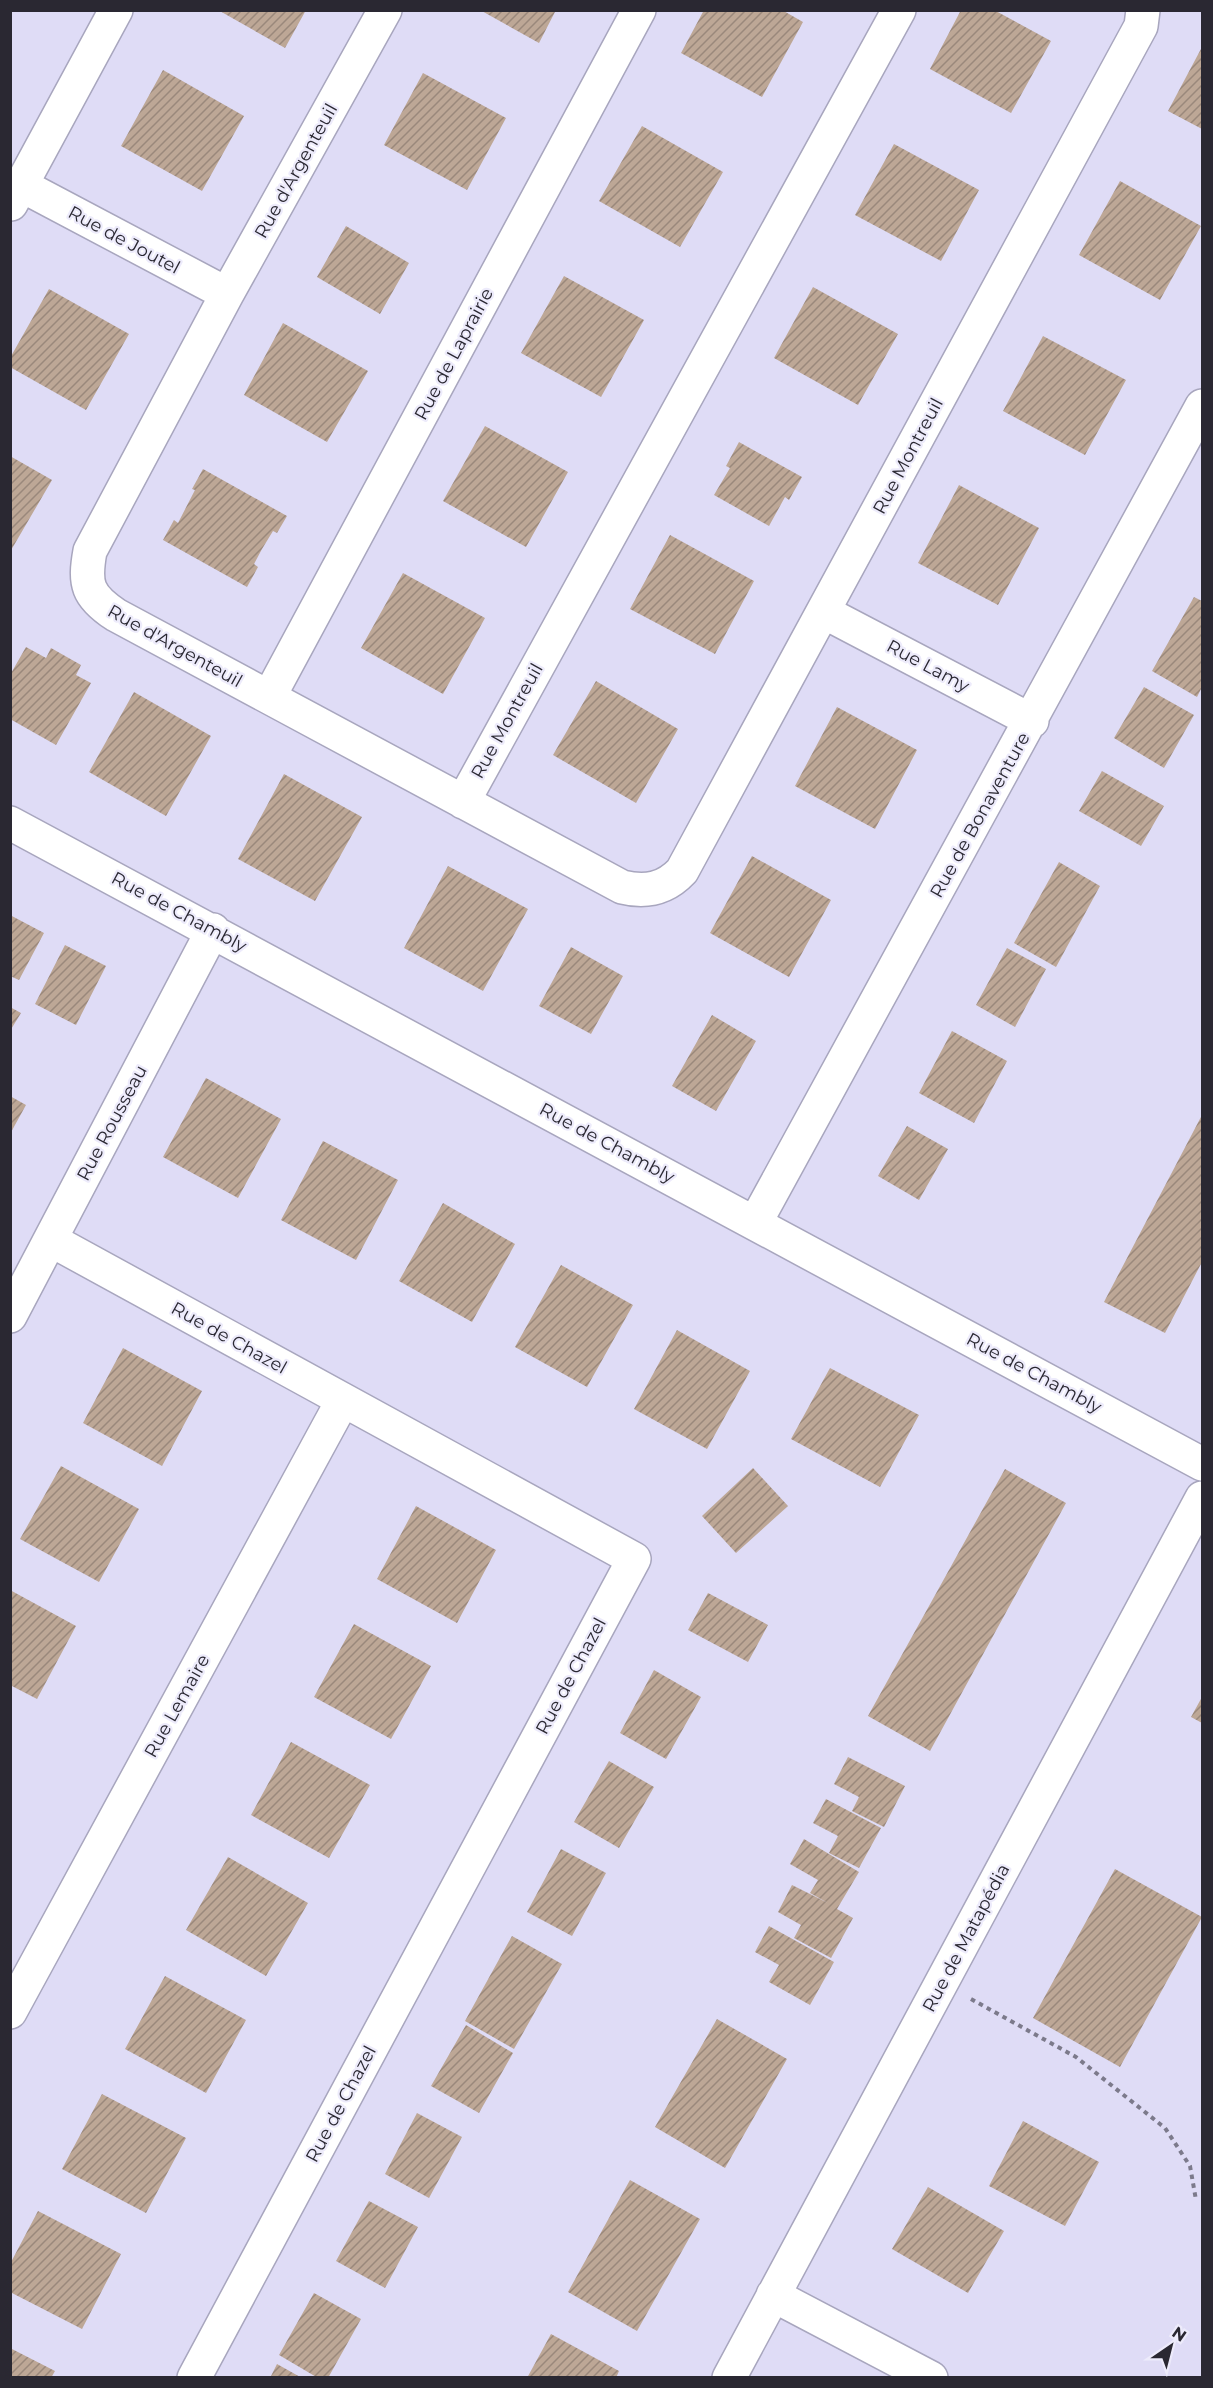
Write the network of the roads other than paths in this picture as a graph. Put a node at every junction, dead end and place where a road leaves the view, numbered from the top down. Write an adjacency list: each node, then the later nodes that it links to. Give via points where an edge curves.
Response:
1 (117, 10): 6 (street)
2 (385, 10): 7 (street, Rue d'Argenteuil)
3 (639, 10): 10 (street, Rue de Laprairie)
4 (899, 10): 12 (street, Rue Montreuil)
5 (1143, 10): 9 (street, Rue Montreuil, via 1140,26)
6 (16, 195): 7 (street, Rue de Joutel)
7 (227, 294): 10 (street, Rue d'Argenteuil, via 90,551 87,585 97,603 116,615)
8 (1203, 406): 11 (street, Rue de Bonaventure)
9 (824, 612): 11 (street, Rue Lamy); 14 (street, Rue Montreuil, via 682,871 672,882)
10 (269, 697): 12 (street, Rue d'Argenteuil)
11 (1032, 721): 16 (street, Rue de Bonaventure)
12 (463, 802): 14 (street, Rue d'Argenteuil, via 622,886 639,891)
13 (10, 823): 15 (street, Rue de Chambly)
14 (657, 888)
15 (213, 930): 16 (street, Rue de Chambly); 17 (street, Rue Rousseau)
16 (755, 1223): 20 (street, Rue de Chambly)
17 (51, 1240): 18 (street, Rue Rousseau); 19 (street, Rue de Chazel)
18 (10, 1316)
19 (343, 1400): 22 (street, Rue Lemaire); 24 (street, Rue de Chazel, via 633,1559)
20 (1203, 1464)
21 (1203, 1498): 23 (street, Rue de Matapédia)
22 (10, 2012)
23 (773, 2295): 25 (street, Rue de Matapédia); 26 (street)
24 (194, 2378)
25 (729, 2378)
26 (931, 2378)

